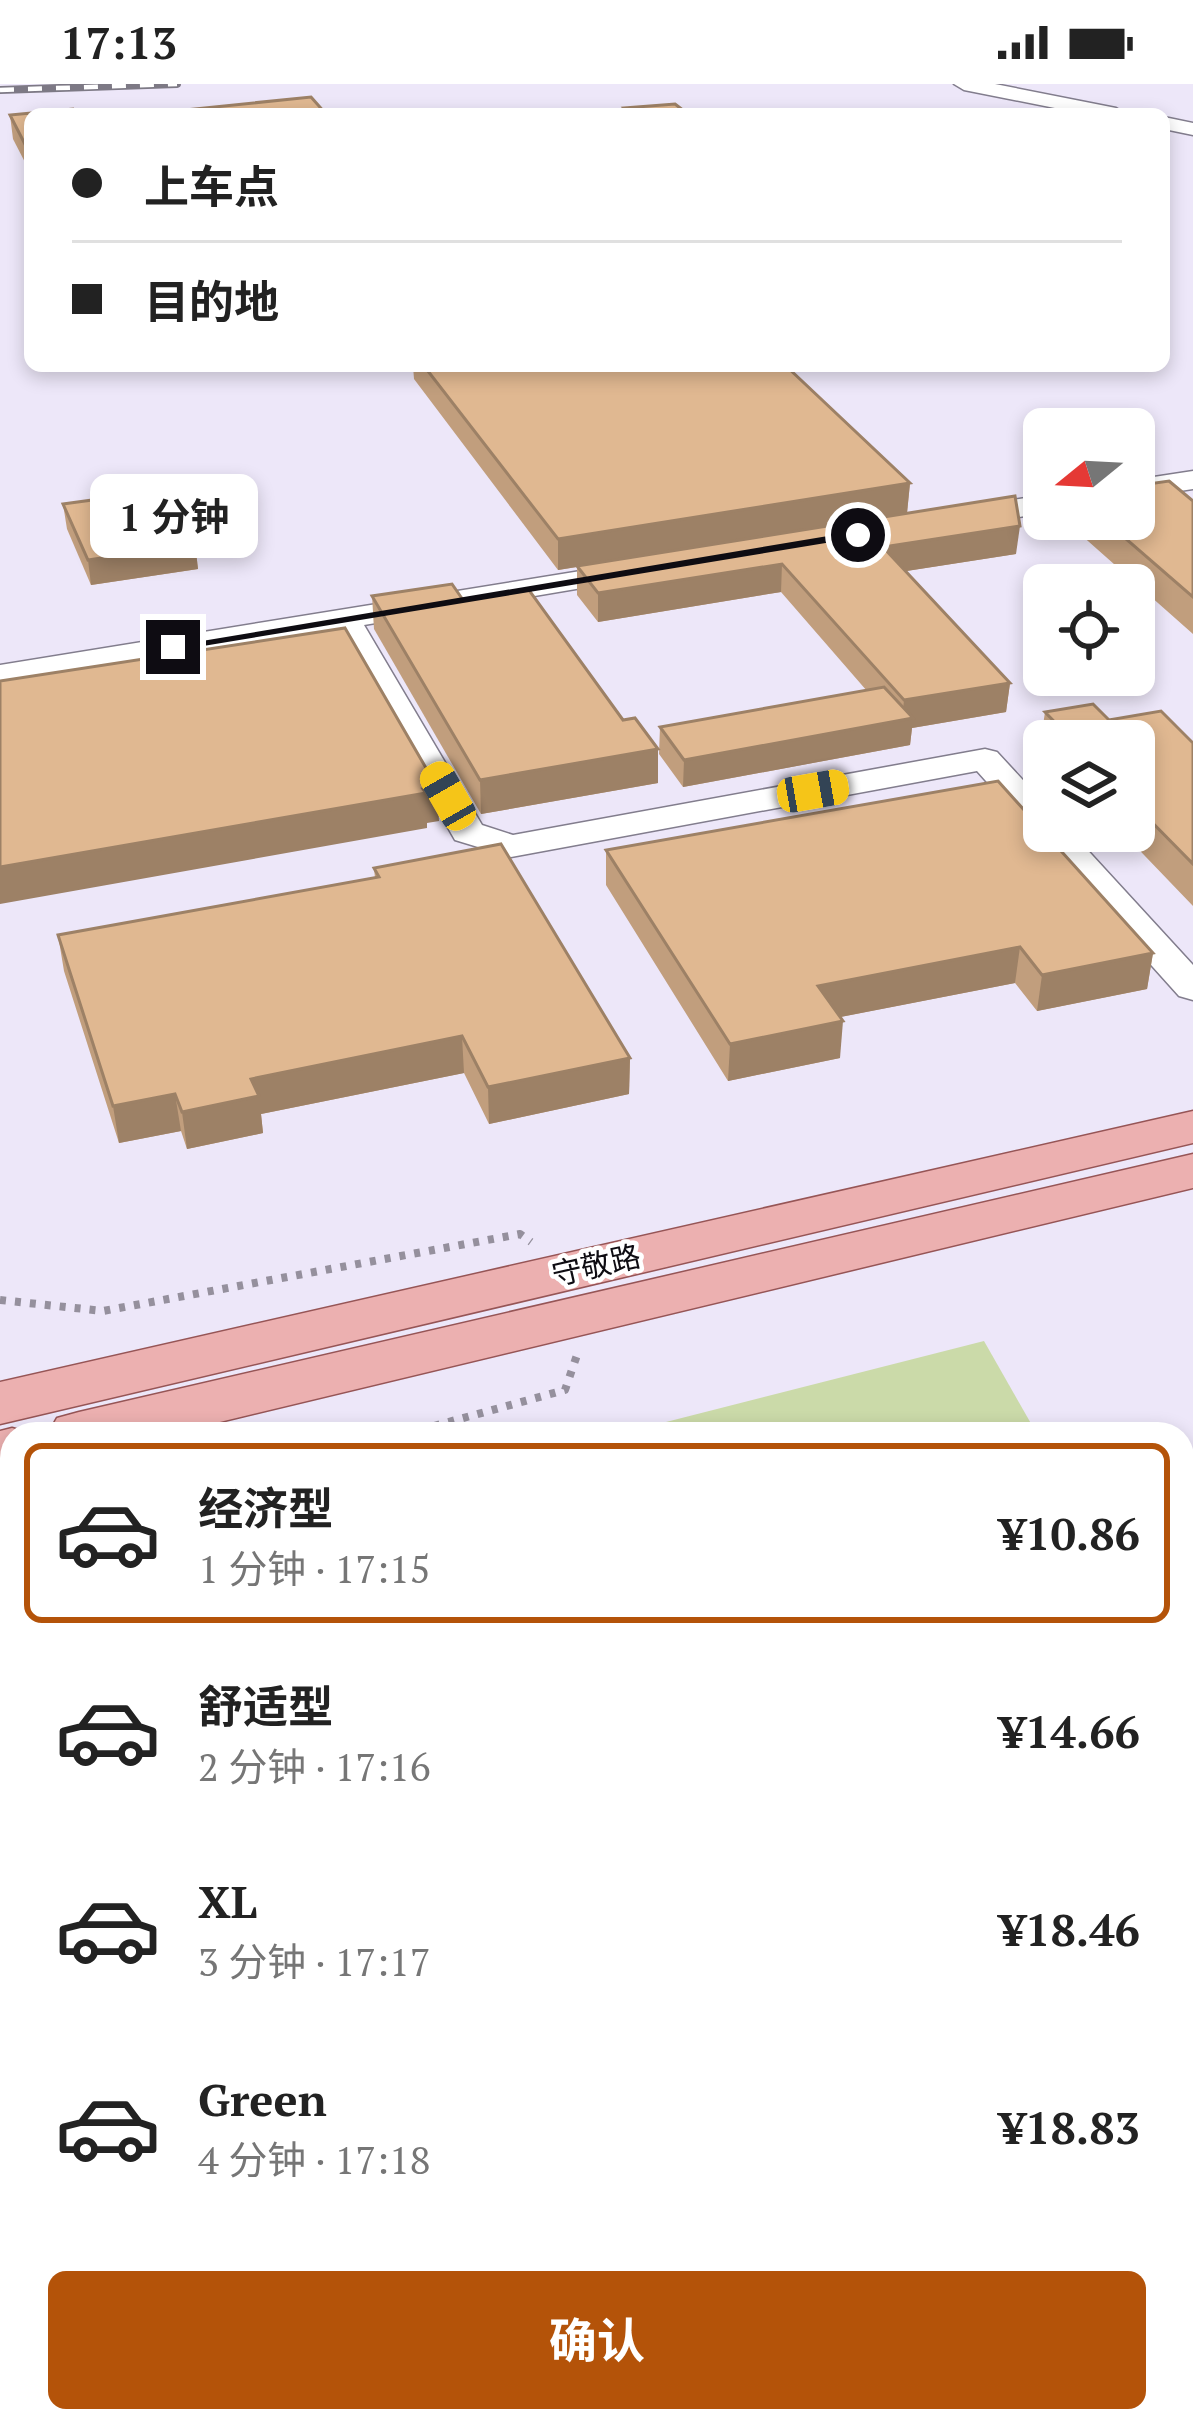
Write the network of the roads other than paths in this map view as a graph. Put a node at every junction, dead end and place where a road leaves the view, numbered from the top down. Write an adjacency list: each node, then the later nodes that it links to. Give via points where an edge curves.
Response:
1 (964, 84): 2 (street)
2 (1086, 108)
3 (1193, 480): 4 (street)
4 (1155, 486)
5 (1023, 507): 6 (street)
6 (928, 523)
7 (671, 565): 8 (street)
8 (345, 619): 9 (street); 10 (street, via 468,832 512,846 985,759)
9 (0, 675)
10 (1023, 801)
11 (1069, 852): 12 (street)
12 (1193, 988)
13 (1193, 1127): 15 (main road, 守敬路)
14 (1193, 1171): 15 (main road, 守敬路)
15 (582, 1292): 16 (main road, 守敬路); 17 (main road, 守敬路)
16 (0, 1403)
17 (122, 1422)

